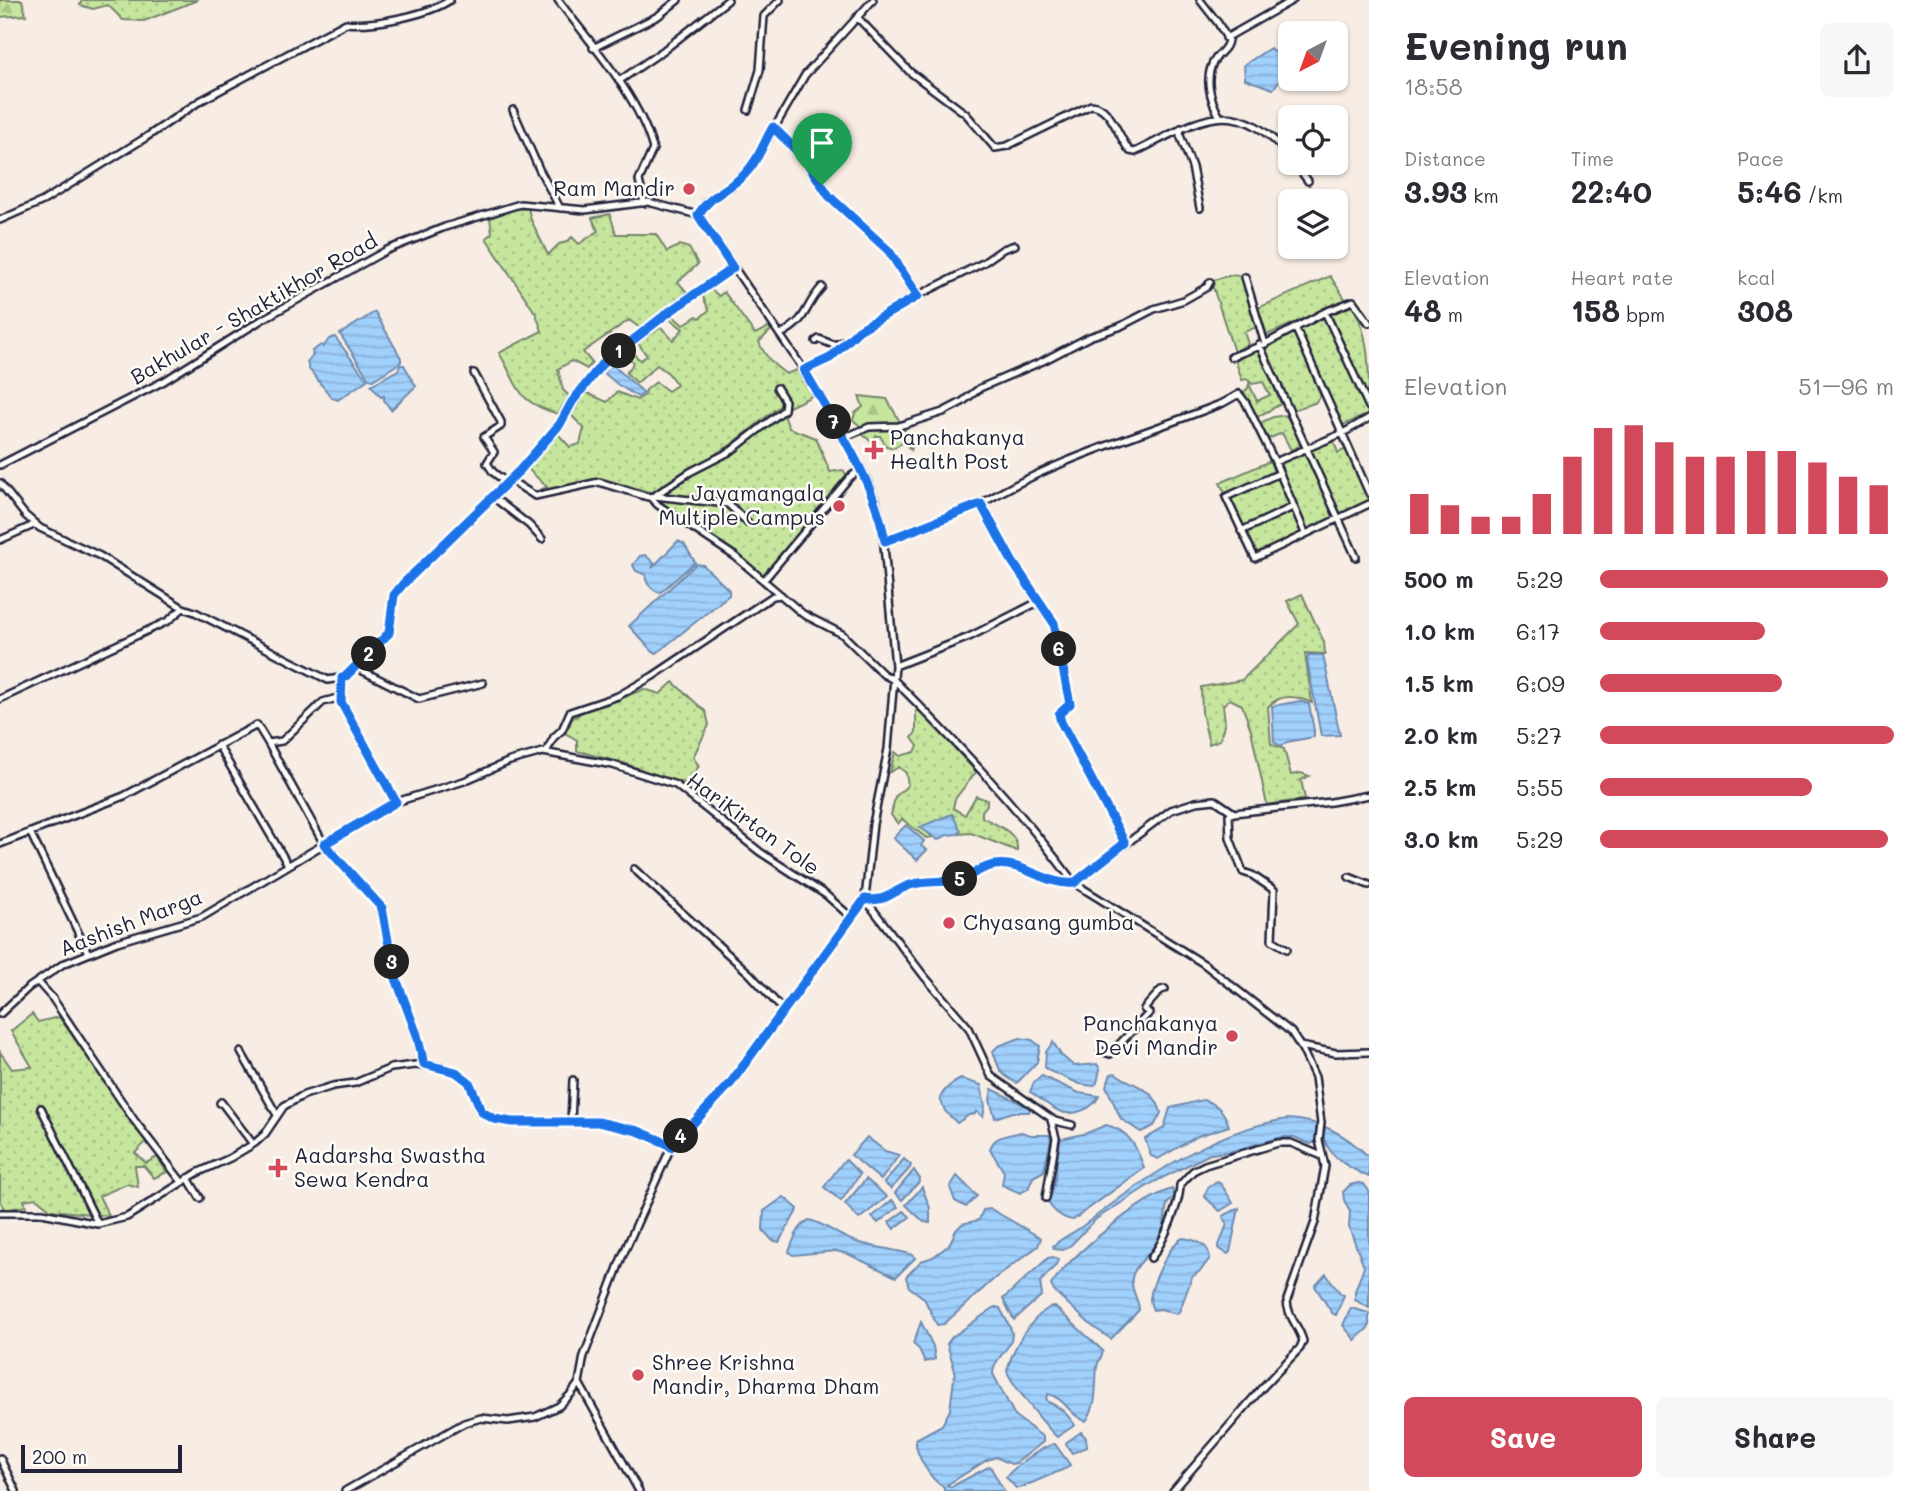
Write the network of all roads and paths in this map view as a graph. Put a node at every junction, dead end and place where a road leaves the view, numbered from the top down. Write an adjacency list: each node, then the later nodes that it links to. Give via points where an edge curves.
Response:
1 (450, 0): 25 (street, via 400,17 346,23 200,101 43,201)
2 (558, 0): 11 (street)
3 (678, 0): 11 (street, via 658,16)
4 (728, 0): 12 (street)
5 (780, 0): 14 (street, via 764,16 760,70)
6 (873, 0): 9 (street)
7 (1200, 0): 10 (street)
8 (1293, 0): 10 (street)
9 (857, 17): 16 (street, via 805,75); 17 (street, via 917,78 966,114 995,148 1091,105 1105,111 1130,151)
10 (1226, 38): 15 (street, via 1228,44 1209,76)
11 (593, 48): 12 (street)
12 (619, 81): 21 (street, via 653,149 639,180)
13 (513, 110): 22 (street)
14 (748, 110)
15 (1220, 117): 17 (street); 18 (street, via 1248,121)
16 (773, 127): 24 (street, via 746,173 711,197); 31 (street, via 804,158 829,196 889,251)
17 (1181, 128): 23 (street)
18 (1278, 144)
19 (1304, 175): 20 (street)
20 (1308, 181)
21 (644, 203): 22 (street, Bakhular - Shaktikhor Road); 24 (street, Bakhular - Shaktikhor Road)
22 (560, 208): 49 (street, Bakhular - Shaktikhor Road, via 520,204 387,250 263,318 164,381)
23 (1200, 208)
24 (698, 215): 27 (street)
25 (0, 220)
26 (1015, 245): 31 (street)
27 (733, 268): 35 (street); 52 (street, via 601,365 560,424)
28 (1245, 277): 38 (street)
29 (1210, 282): 46 (street, via 1184,300 1089,337 980,388 943,412 900,426 869,426)
30 (822, 287): 35 (street, via 803,318)
31 (918, 296): 37 (street)
32 (1325, 312): 33 (street, via 1353,301); 34 (street); 43 (street)
33 (1369, 323)
34 (1294, 327): 38 (street); 45 (street)
35 (781, 334): 40 (street)
36 (816, 341): 37 (street, via 834,345)
37 (846, 341): 40 (street, via 830,358)
38 (1262, 344): 39 (street); 47 (street)
39 (1231, 357)
40 (804, 370): 46 (street)
41 (474, 373): 52 (street, via 501,422 484,438 494,452 487,463)
42 (777, 388): 56 (street, via 785,401 784,410 731,451)
43 (1369, 407)
44 (1369, 418): 45 (street)
45 (1343, 433): 47 (street); 54 (street)
46 (843, 438): 50 (street)
47 (1309, 448): 48 (street); 60 (street)
48 (1275, 462): 51 (street); 57 (street, via 1239,394 1015,483)
49 (0, 465)
50 (862, 469): 67 (street, via 876,501); 69 (street, via 850,477)
51 (1280, 473): 59 (street); 63 (street, via 1226,497)
52 (508, 481): 55 (street); 56 (street, via 535,496 600,482)
53 (0, 483): 62 (street)
54 (1369, 493)
55 (493, 496): 65 (street); 74 (street, via 394,595 389,633)
56 (652, 496): 61 (street, via 728,503); 69 (street, via 658,505)
57 (981, 504): 67 (street); 71 (street)
58 (1369, 504): 60 (street)
59 (1293, 507): 63 (street); 64 (street)
60 (1338, 518): 64 (street); 68 (street)
61 (747, 522)
62 (36, 524): 66 (street); 72 (street, via 100,556)
63 (1241, 531): 64 (street, via 1255,558)
64 (1305, 533)
65 (542, 539)
66 (0, 540)
67 (885, 541): 73 (street)
68 (1356, 557)
69 (764, 580): 70 (street)
70 (782, 595): 76 (street, via 803,614 842,634); 82 (street, via 773,596 618,696 570,712)
71 (1038, 602): 73 (street, via 969,637); 87 (street, via 1054,623 1070,704 1059,714 1061,722)
72 (183, 608): 75 (street, via 328,680); 79 (street, via 168,621)
73 (895, 666): 76 (street)
74 (355, 667): 75 (street); 77 (street, via 419,699)
75 (342, 678): 78 (street)
76 (894, 680): 93 (street, via 980,768); 95 (street)
77 (483, 683)
78 (341, 697): 80 (street, via 323,702 282,741); 84 (street)
79 (0, 699)
80 (268, 743): 81 (street, via 257,725); 89 (street)
81 (218, 745): 86 (street, via 124,796); 90 (street)
82 (546, 752): 84 (street, Aashish Marga); 96 (street, HariKirtan Tole, via 613,765 676,785)
83 (1369, 795): 85 (street)
84 (396, 802): 89 (street, Aashish Marga)
85 (1234, 813): 87 (street, via 1215,800 1196,802 1171,810); 97 (street, via 1229,816 1230,838 1243,872 1273,890 1272,940)
86 (30, 832): 88 (street); 98 (street)
87 (1125, 843): 93 (street)
88 (0, 844)
89 (324, 844): 90 (street, Aashish Marga); 107 (street, via 382,908 394,973)
90 (288, 865): 98 (street, Aashish Marga, via 202,917)
91 (634, 869): 101 (street)
92 (1349, 877): 94 (street)
93 (1074, 883): 95 (street, via 991,865 962,879 928,881 878,901); 103 (street, via 1204,964 1291,1032)
94 (1369, 885)
95 (865, 899): 96 (street); 112 (street, via 969,1028 991,1076)
96 (852, 918): 101 (street)
97 (1287, 949)
98 (88, 953): 99 (street, Aashish Marga)
99 (38, 982): 102 (street, Aashish Marga); 119 (street)
100 (1165, 989): 104 (street, via 1110,1054)
101 (784, 1011): 116 (street, via 730,1084)
102 (0, 1014)
103 (1300, 1046): 106 (street, via 1336,1053); 117 (street, via 1315,1077)
104 (1101, 1051)
105 (241, 1052): 111 (street)
106 (1369, 1052)
107 (424, 1064): 111 (street, via 391,1068 355,1083 304,1095); 113 (street, via 456,1072 469,1082 482,1112 494,1119)
108 (573, 1080): 113 (street)
109 (219, 1103): 115 (street)
110 (41, 1108): 124 (street)
111 (277, 1115): 115 (street)
112 (1050, 1117): 114 (street); 121 (street, via 1056,1139)
113 (571, 1121): 116 (street, via 638,1131)
114 (1072, 1125)
115 (253, 1144): 118 (street)
116 (671, 1147): 126 (street, via 617,1269 584,1356)
117 (1322, 1156): 125 (street, via 1291,1143 1278,1143 1194,1171 1182,1181 1164,1240); 133 (street, via 1325,1166 1315,1222 1287,1300 1287,1311 1303,1341)
118 (188, 1178): 119 (street); 120 (street)
119 (182, 1182): 124 (street, via 127,1217)
120 (200, 1198)
121 (1046, 1198)
122 (0, 1206): 123 (street)
123 (1, 1213): 124 (street, via 42,1213)
124 (98, 1224)
125 (1151, 1258)
126 (579, 1383): 131 (street, via 559,1406 535,1417 481,1418 464,1423); 132 (street)
127 (0, 1458): 129 (street)
128 (0, 1475): 129 (street)
129 (9, 1477): 130 (street)
130 (16, 1491)
131 (345, 1491)
132 (639, 1491)
133 (1172, 1491)

